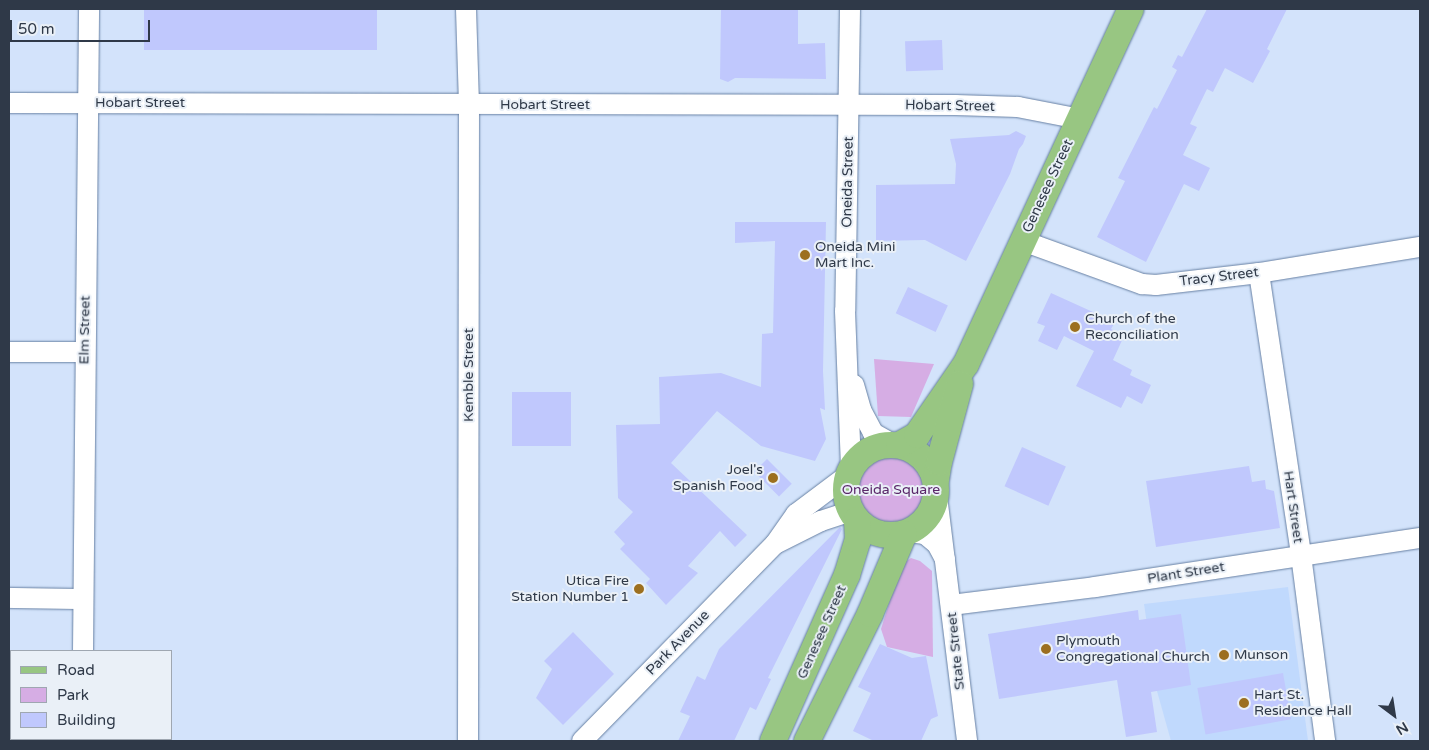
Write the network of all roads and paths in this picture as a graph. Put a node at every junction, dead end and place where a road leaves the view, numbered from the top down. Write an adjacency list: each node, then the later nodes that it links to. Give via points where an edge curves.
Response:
1 (89, 9): 6 (street, Elm Street)
2 (466, 9): 7 (street, Kemble Street)
3 (850, 9): 8 (street, Oneida Street)
4 (1131, 9): 9 (main road, Genesee Street)
5 (9, 103): 6 (street, Hobart Street)
6 (88, 103): 7 (street, Hobart Street); 14 (street, Elm Street)
7 (469, 104): 8 (street, Hobart Street); 30 (street, Kemble Street)
8 (849, 105): 9 (street, Hobart Street, via 1018,107); 15 (street, Oneida Street)
9 (1080, 119): 10 (main road, Genesee Street)
10 (1023, 241): 12 (street, Tracy Street, via 1142,284); 16 (main road, Genesee Street)
11 (1420, 248): 12 (street, Tracy Street)
12 (1259, 273): 24 (street, Hart Street)
13 (9, 352): 14 (street)
14 (85, 352): 27 (street, Elm Street)
15 (846, 355): 17 (street, Oneida Street, via 872,433); 18 (street, Oneida Street)
16 (966, 364): 17 (main road, Genesee Street, via 917,435); 19 (main road, Genesee Street, via 939,462)
17 (896, 445): 18 (main road, via 869,450); 19 (main road, via 912,449 923,457 931,468)
18 (850, 472): 20 (main road, via 846,487); 23 (street, Park Avenue, via 796,514)
19 (936, 488): 21 (main road, via 932,510 922,523); 25 (street, State Street)
20 (854, 515): 21 (main road, via 878,534); 23 (street, Park Avenue, via 821,521); 32 (main road, Genesee Street, via 858,540 847,576)
21 (906, 533): 25 (street, State Street, via 925,534 937,544); 33 (main road)
22 (1420, 538): 24 (street, Plant Street)
23 (775, 544): 31 (street, Park Avenue)
24 (1301, 555): 28 (street, Plant Street, via 1095,587); 35 (street, Hart Street)
25 (946, 561): 28 (street, State Street)
26 (9, 598): 27 (street)
27 (83, 599): 29 (street, Elm Street)
28 (951, 605): 34 (street, State Street)
29 (82, 650)
30 (468, 741)
31 (582, 741)
32 (773, 741)
33 (807, 741)
34 (967, 741)
35 (1325, 741)

